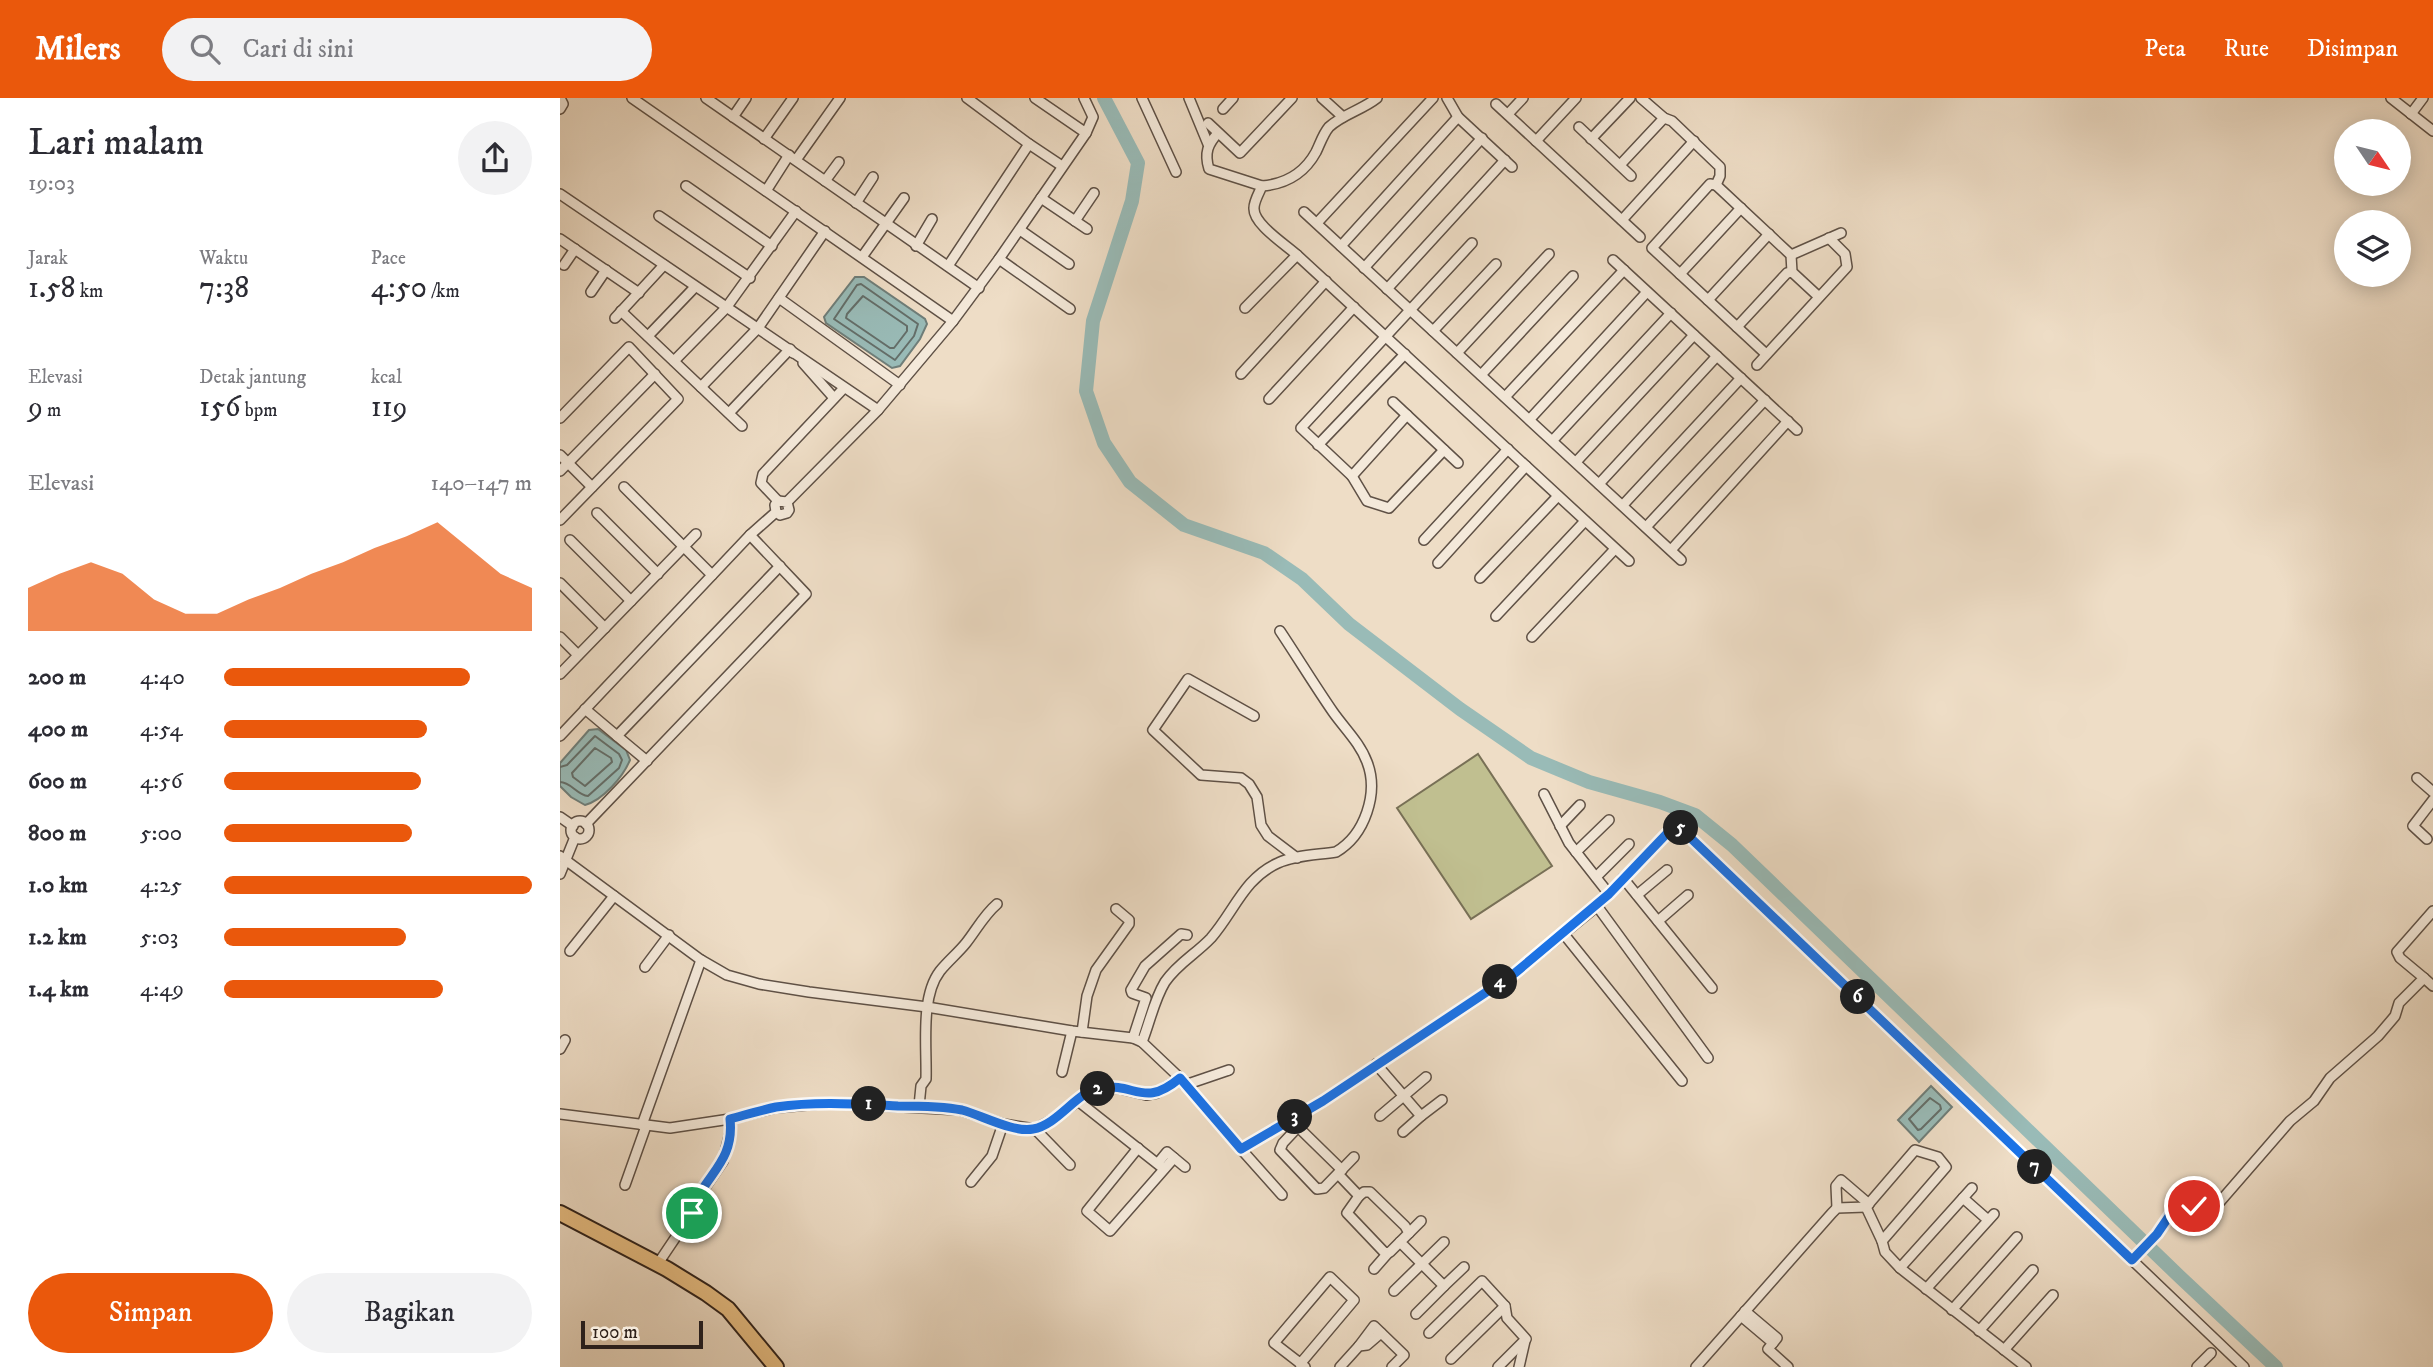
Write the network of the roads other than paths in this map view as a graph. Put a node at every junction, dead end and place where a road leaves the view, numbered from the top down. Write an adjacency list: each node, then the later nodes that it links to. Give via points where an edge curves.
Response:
1 (632, 98): 56 (street)
2 (706, 98): 29 (street)
3 (746, 98): 29 (street)
4 (793, 98): 39 (street)
5 (841, 98): 45 (street)
6 (967, 98): 43 (street)
7 (1035, 98): 36 (street)
8 (1084, 98): 36 (street, via 1093,117)
9 (1142, 98): 49 (street)
10 (1189, 98): 44 (street)
11 (1292, 98): 37 (street, via 1240,153)
12 (1322, 98): 30 (street)
13 (1377, 98): 30 (street)
14 (1433, 98): 69 (street)
15 (1447, 98): 31 (street)
16 (1523, 98): 27 (street)
17 (1576, 98): 41 (street)
18 (1630, 98): 40 (street)
19 (1641, 98): 32 (street)
20 (2391, 98): 28 (street)
21 (2423, 98): 28 (street)
22 (560, 99): 25 (street)
23 (1232, 99): 26 (street)
24 (1496, 104): 27 (street)
25 (560, 109)
26 (1223, 109)
27 (1508, 114): 41 (street)
28 (2411, 114): 35 (street)
29 (733, 117): 39 (street)
30 (1343, 117): 55 (street, via 1329,127 1300,173 1289,181)
31 (1458, 117): 38 (street); 82 (street)
32 (1664, 118): 42 (street); 48 (street)
33 (1208, 123): 37 (street)
34 (1579, 127): 40 (street)
35 (2433, 131)
36 (1086, 133): 47 (street)
37 (1219, 133): 44 (street)
38 (1482, 138): 95 (street); 105 (street, via 1508,163)
39 (764, 139): 45 (street)
40 (1591, 139): 48 (street)
41 (1536, 141): 67 (street)
42 (1694, 141): 53 (street, via 1720,167); 67 (street)
43 (1029, 144): 47 (street); 94 (street)
44 (1208, 144): 55 (street, via 1209,169)
45 (793, 158): 52 (street); 56 (street)
46 (839, 162): 52 (street)
47 (1062, 166): 60 (street)
48 (1620, 166): 50 (street)
49 (1176, 172)
50 (1631, 176)
51 (873, 177): 61 (street)
52 (825, 181): 61 (street)
53 (1716, 185): 62 (street); 99 (street, via 1710,184 1652,248)
54 (687, 186): 80 (street)
55 (1262, 186): 84 (street, via 1255,216)
56 (766, 191): 63 (street)
57 (1094, 193): 68 (street)
58 (560, 194): 93 (street)
59 (904, 198): 70 (street)
60 (1041, 198): 68 (street); 72 (street)
61 (856, 203): 70 (street)
62 (1741, 208): 75 (street); 99 (street)
63 (796, 211): 73 (street); 80 (street)
64 (1304, 212): 69 (street)
65 (659, 216): 101 (street)
66 (932, 219): 81 (street)
67 (1622, 220): 76 (street)
68 (1075, 221): 71 (street)
69 (1317, 223): 82 (street)
70 (886, 225): 81 (street); 87 (street)
71 (1087, 229)
72 (1020, 230): 88 (street); 90 (street)
73 (825, 231): 87 (street); 110 (street)
74 (1841, 233): 77 (street)
75 (1769, 234): 86 (street); 111 (street)
76 (1640, 237)
77 (1829, 238): 86 (street); 109 (street, via 1845,254 1847,267)
78 (560, 239): 83 (street)
79 (1472, 243): 116 (street)
80 (772, 246): 101 (street)
81 (916, 246): 94 (street)
82 (1341, 246): 95 (street)
83 (575, 249): 92 (street); 96 (street)
84 (1297, 254): 102 (street); 114 (street)
85 (1549, 254): 126 (street)
86 (1791, 255): 98 (street)
87 (862, 257): 118 (street)
88 (999, 259): 104 (street); 115 (street)
89 (1613, 260): 97 (street)
90 (1069, 264)
91 (1496, 264): 121 (street)
92 (564, 265)
93 (664, 265): 103 (street); 108 (street)
94 (948, 266): 104 (street)
95 (1364, 268): 105 (street)
96 (606, 270): 106 (street); 108 (street)
97 (1624, 270): 107 (street); 139 (street)
98 (1792, 272): 109 (street); 119 (street)
99 (1680, 274): 111 (street)
100 (1573, 276): 134 (street)
101 (750, 278): 113 (street)
102 (1326, 281): 112 (street); 133 (street)
103 (695, 286): 113 (street); 123 (street)
104 (979, 288): 118 (street)
105 (1387, 289): 116 (street)
106 (590, 292)
107 (1647, 292): 117 (street); 148 (street)
108 (639, 293): 123 (street, via 618,315)
109 (1819, 297): 128 (street)
110 (779, 298): 120 (street); 136 (street)
111 (1708, 300): 119 (street)
112 (1354, 307): 124 (street); 141 (street)
113 (726, 308): 120 (street); 130 (street)
114 (1245, 308)
115 (1070, 309)
116 (1410, 310): 121 (street); 124 (street)
117 (1671, 313): 122 (street); 152 (street)
118 (953, 321): 136 (street)
119 (1737, 327): 128 (street)
120 (758, 328): 125 (street); 137 (street)
121 (1433, 331): 126 (street)
122 (1694, 335): 129 (street); 157 (street)
123 (648, 336): 130 (street)
124 (1386, 336): 127 (street); 153 (street, via 1301,428)
125 (790, 349): 138 (street); 140 (street); 145 (street)
126 (1457, 353): 134 (street)
127 (1405, 354): 153 (street); 154 (street)
128 (1766, 354): 131 (street)
129 (1717, 356): 135 (street); 163 (street)
130 (674, 361): 137 (street)
131 (1756, 365)
132 (655, 374): 147 (street, via 629,347); 158 (street); 164 (street, via 678,399)
133 (1241, 374)
134 (1482, 375): 139 (street)
135 (1741, 378): 142 (street); 168 (street)
136 (900, 386): 144 (street)
137 (701, 387): 145 (street)
138 (845, 388): 140 (street); 144 (street)
139 (1505, 397): 148 (street)
140 (834, 398): 167 (street, via 763,474 761,482)
141 (1269, 400)
142 (1765, 400): 149 (street); 172 (street)
143 (1393, 402): 146 (street)
144 (878, 410): 167 (street)
145 (729, 413): 150 (street)
146 (1407, 415): 155 (street); 162 (street)
147 (560, 418)
148 (1530, 419): 152 (street)
149 (1788, 421): 151 (street); 179 (street)
150 (742, 426)
151 (1797, 430)
152 (1553, 440): 157 (street)
153 (1318, 445): 162 (street)
154 (1508, 449): 160 (street); 176 (street)
155 (1444, 450): 159 (street); 162 (street, via 1389,508 1367,502)
156 (560, 455): 158 (street)
157 (1576, 462): 163 (street)
158 (568, 463): 161 (street); 164 (street)
159 (1458, 463)
160 (1526, 466): 166 (street); 182 (street)
161 (560, 471)
162 (1352, 475)
163 (1600, 484): 168 (street)
164 (592, 487): 170 (street)
165 (624, 487): 177 (street)
166 (1558, 496): 171 (street); 186 (street)
167 (783, 502): 174 (street, via 789,506 787,513 776,512)
168 (1623, 505): 172 (street)
169 (597, 513): 184 (street)
170 (560, 520)
171 (1586, 521): 178 (street); 189 (street)
172 (1646, 527): 179 (street)
173 (696, 534): 177 (street)
174 (750, 535): 183 (street); 185 (street)
175 (570, 540): 188 (street)
176 (1424, 540)
177 (684, 546): 184 (street); 185 (street)
178 (1615, 549): 181 (street); 193 (street)
179 (1671, 550): 180 (street)
180 (1681, 560)
181 (1629, 561)
182 (1438, 562)
183 (780, 566): 199 (street); 200 (street, via 806,594)
184 (658, 574): 188 (street)
185 (712, 575): 196 (street)
186 (1480, 578)
187 (560, 583): 190 (street)
188 (631, 601): 190 (street)
189 (1496, 616)
190 (605, 628): 194 (street)
191 (1280, 631): 215 (street, via 1353,736 1367,762 1371,787 1367,814 1344,847)
192 (560, 637): 194 (street)
193 (1532, 637)
194 (578, 655): 195 (street)
195 (560, 674)
196 (585, 709): 198 (street); 199 (street)
197 (1254, 716): 215 (street, via 1188,679 1153,730 1201,775 1241,778 1249,784 1268,836)
198 (560, 736)
199 (617, 736): 200 (street)
200 (647, 761): 208 (street)
201 (2417, 778): 202 (street)
202 (2433, 792)
203 (1544, 794): 210 (street)
204 (2433, 800): 212 (street, via 2413,825)
205 (1580, 805): 210 (street)
206 (560, 817): 209 (street)
207 (1609, 820): 214 (street)
208 (586, 824): 209 (street); 211 (street, via 586,837)
209 (573, 826): 211 (street)
210 (1560, 826): 214 (street)
211 (575, 837): 216 (street)
212 (2427, 839)
213 (1629, 844): 219 (street)
214 (1576, 852): 219 (street)
215 (1297, 858): 242 (street, via 1279,862 1255,877 1208,941 1178,965)
216 (563, 859): 218 (street); 224 (street)
217 (1667, 870): 222 (street)
218 (560, 874)
219 (1596, 877): 221 (street)
220 (1623, 878): 221 (street); 222 (street); 289 (street, via 1678,824)
221 (1609, 894): 226 (street)
222 (1637, 895): 229 (street)
223 (1688, 895): 229 (street)
224 (614, 896): 231 (street); 233 (street)
225 (997, 904): 239 (street, via 939,973)
226 (1597, 905): 230 (street); 244 (street)
227 (1116, 909): 240 (street, via 1129,924 1096,970)
228 (2433, 911): 236 (street, via 2397,952)
229 (1658, 921): 238 (street)
230 (1563, 933): 245 (street, via 1515,973); 250 (street)
231 (669, 935): 234 (street); 235 (street)
232 (1188, 935): 242 (street, via 1181,934 1146,966 1131,989 1146,998)
233 (570, 951)
234 (701, 960): 239 (street, via 727,975 759,984); 261 (street)
235 (645, 967)
236 (2424, 978): 237 (street); 289 (street, via 2399,1003 2395,1016 2378,1036 2330,1078 2211,1212 2203,1214 2181,1201)
237 (2433, 986)
238 (1712, 988)
239 (927, 1007): 240 (street); 254 (street, via 926,1079 920,1086)
240 (1077, 1031): 242 (street); 247 (street)
241 (565, 1040): 243 (street)
242 (1138, 1040): 249 (street)
243 (560, 1049)
244 (1708, 1058)
245 (1376, 1064): 251 (street); 259 (street)
246 (1229, 1070): 249 (street)
247 (1062, 1072)
248 (1426, 1077): 251 (street)
249 (1183, 1081): 253 (street, via 1146,1095 1101,1087); 267 (street)
250 (1682, 1081)
251 (1403, 1095): 256 (street); 257 (street)
252 (1442, 1100): 257 (street)
253 (1078, 1101): 263 (street); 266 (street)
254 (919, 1106): 258 (street, via 828,1103 775,1108); 260 (street, via 960,1110)
255 (560, 1114): 261 (street)
256 (1380, 1116)
257 (1422, 1116): 264 (street)
258 (730, 1119): 261 (street, via 670,1128); 291 (street, via 723,1161)
259 (1290, 1120): 262 (street); 267 (street)
260 (1003, 1124): 263 (street); 273 (street, via 992,1156)
261 (644, 1125): 274 (street)
262 (1298, 1127): 272 (street); 272 (street, via 1280,1150 1317,1189)
263 (1035, 1129): 269 (street)
264 (1403, 1132)
265 (1914, 1144): 279 (street)
266 (1138, 1148): 270 (street); 270 (street, via 1087,1211 1111,1231)
267 (1241, 1149): 276 (street)
268 (1354, 1157): 272 (street)
269 (1070, 1165)
270 (1161, 1166): 271 (street, via 1167,1152)
271 (1185, 1167)
272 (1340, 1172): 277 (street)
273 (971, 1182)
274 (625, 1185)
275 (1972, 1188): 278 (street)
276 (1282, 1195)
277 (1359, 1196): 283 (street, via 1370,1192); 288 (street, via 1347,1213)
278 (1963, 1198): 293 (street); 297 (street, via 1991,1217)
279 (1866, 1204): 280 (street); 280 (street, via 1841,1180 1836,1186); 285 (street); 285 (street, via 1915,1150 1938,1157 1946,1167)
280 (1838, 1208): 303 (street)
281 (560, 1213): 291 (main road)
282 (1421, 1221): 283 (street)
283 (1409, 1233): 286 (street)
284 (2017, 1237): 301 (street)
285 (1882, 1241): 293 (street, via 1885,1252)
286 (1400, 1242): 288 (street); 290 (street)
287 (1444, 1242): 290 (street)
288 (1388, 1253): 294 (street)
289 (2135, 1257): 320 (street)
290 (1422, 1264): 296 (street); 298 (street)
291 (657, 1265): 312 (main road, via 728,1309)
292 (1464, 1267): 296 (street)
293 (1900, 1268): 297 (street)
294 (1374, 1269)
295 (2033, 1270): 304 (street)
296 (1444, 1286): 302 (street)
297 (1926, 1289): 301 (street)
298 (1394, 1291)
299 (2053, 1294): 307 (street)
300 (1505, 1306): 305 (street, via 1482,1281); 306 (street, via 1507,1318); 309 (street)
301 (1952, 1310): 304 (street)
302 (1416, 1314)
303 (1743, 1314): 317 (street); 318 (street, via 1773,1343 1768,1349)
304 (1979, 1331): 307 (street)
305 (1429, 1333)
306 (1526, 1339): 315 (street); 316 (street)
307 (2004, 1350): 311 (street)
308 (2211, 1353): 319 (street)
309 (1451, 1359)
310 (1302, 1365): 310 (street, via 1354,1300 1330,1277 1274,1343)
311 (2022, 1366)
312 (776, 1367)
313 (1340, 1367): 314 (street, via 1359,1346 1381,1333 1404,1355)
314 (1392, 1367)
315 (1498, 1367)
316 (1519, 1367)
317 (1696, 1367)
318 (1788, 1367)
319 (2197, 1367)
320 (2244, 1367)

